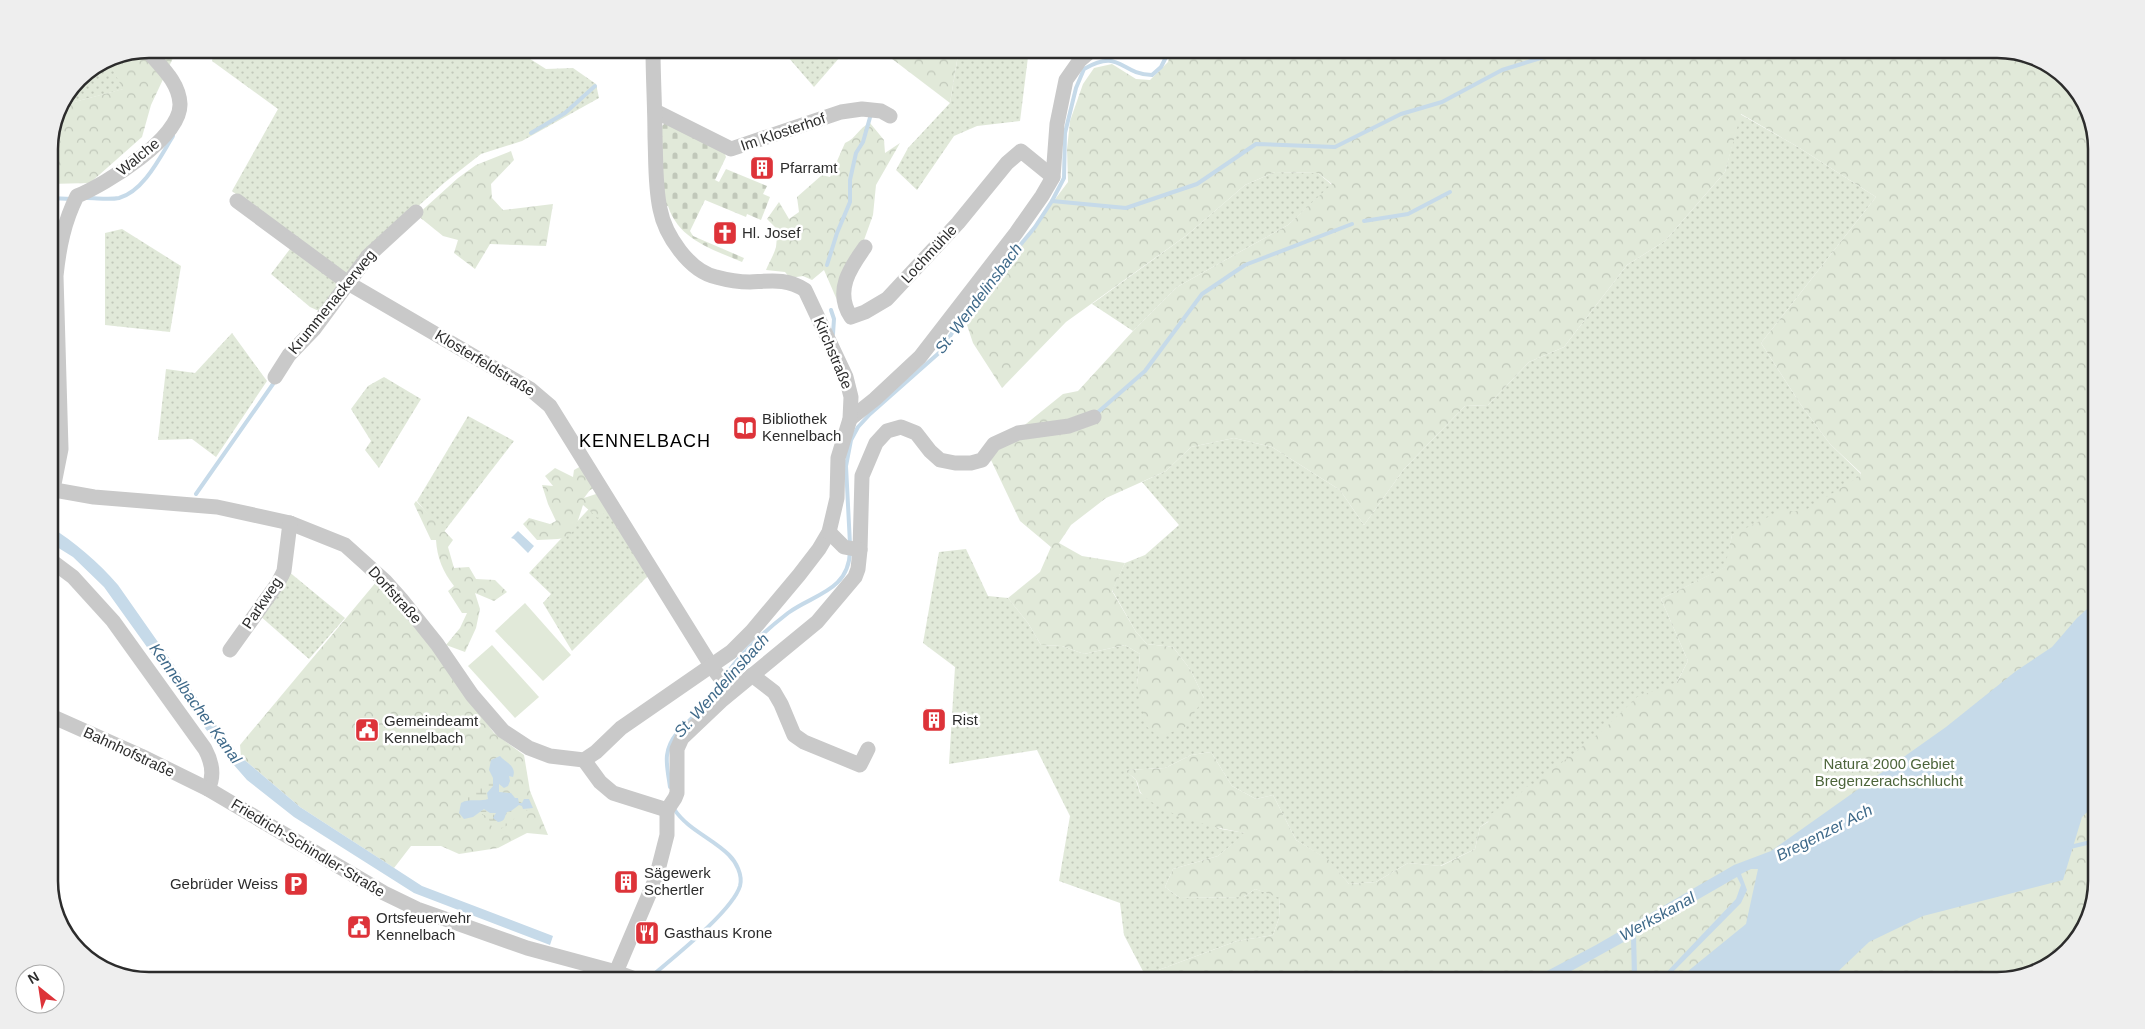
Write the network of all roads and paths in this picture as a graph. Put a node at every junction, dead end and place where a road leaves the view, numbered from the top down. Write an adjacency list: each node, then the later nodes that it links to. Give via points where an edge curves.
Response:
1 (154, 58): 10 (street, Walche, via 173,81 180,102 179,115 164,136 133,164 74,202)
2 (654, 58): 4 (street)
3 (1082, 58): 6 (street, via 1066,80 1057,124)
4 (655, 111): 5 (street, Im Klosterhof, via 731,149 841,112 862,109 881,111); 15 (street, Kirchstraße, via 656,176 660,210 668,232 696,266 714,277 748,282 784,281 805,290 846,377 851,397)
5 (890, 116)
6 (1053, 177): 9 (street, Lochmühle, via 1021,151 887,299 850,317 843,293 849,269); 15 (street, via 1016,233 920,357)
7 (237, 201): 11 (street, Klosterfeldstraße)
8 (416, 212): 11 (street, Krummenackerweg, via 368,256)
9 (866, 246)
10 (58, 248)
11 (348, 283): 13 (street, Krummenackerweg); 23 (street, Klosterfeldstraße, via 530,389 550,406)
12 (58, 346): 16 (street, Walche, via 61,450)
13 (275, 376)
14 (1094, 417): 20 (street, via 1069,426 1018,433 994,444 982,460 972,463 940,460 916,433 902,427 887,431 876,443 862,476)
15 (850, 419): 19 (street, Kirchstraße, via 838,458 837,498)
16 (58, 462)
17 (58, 491): 18 (street, Dorfstraße, via 217,507)
18 (290, 523): 22 (street, Parkweg, via 284,571); 28 (street, Dorfstraße, via 344,545 385,581 503,731 529,748 550,756)
19 (829, 532): 20 (street); 23 (street, Kirchstraße, via 819,549 752,631)
20 (853, 549): 24 (street, via 858,569 855,577 805,633)
21 (58, 566): 29 (street, via 73,577 107,614 205,749 212,768)
22 (230, 650)
23 (713, 670): 25 (street, Klosterfeldstraße); 28 (street, Kirchstraße, via 672,692 621,728)
24 (752, 675): 25 (street); 27 (street, via 774,692 794,735 804,742 860,765)
25 (730, 690): 30 (street, via 682,738 677,750)
26 (58, 719): 29 (street, Bahnhofstraße)
27 (868, 749)
28 (584, 760): 30 (street, via 613,794)
29 (208, 789): 31 (street, Friedrich-Schindler-Straße, via 384,893 417,909 527,948)
30 (670, 805): 31 (street, via 667,835 656,878)
31 (616, 972)

